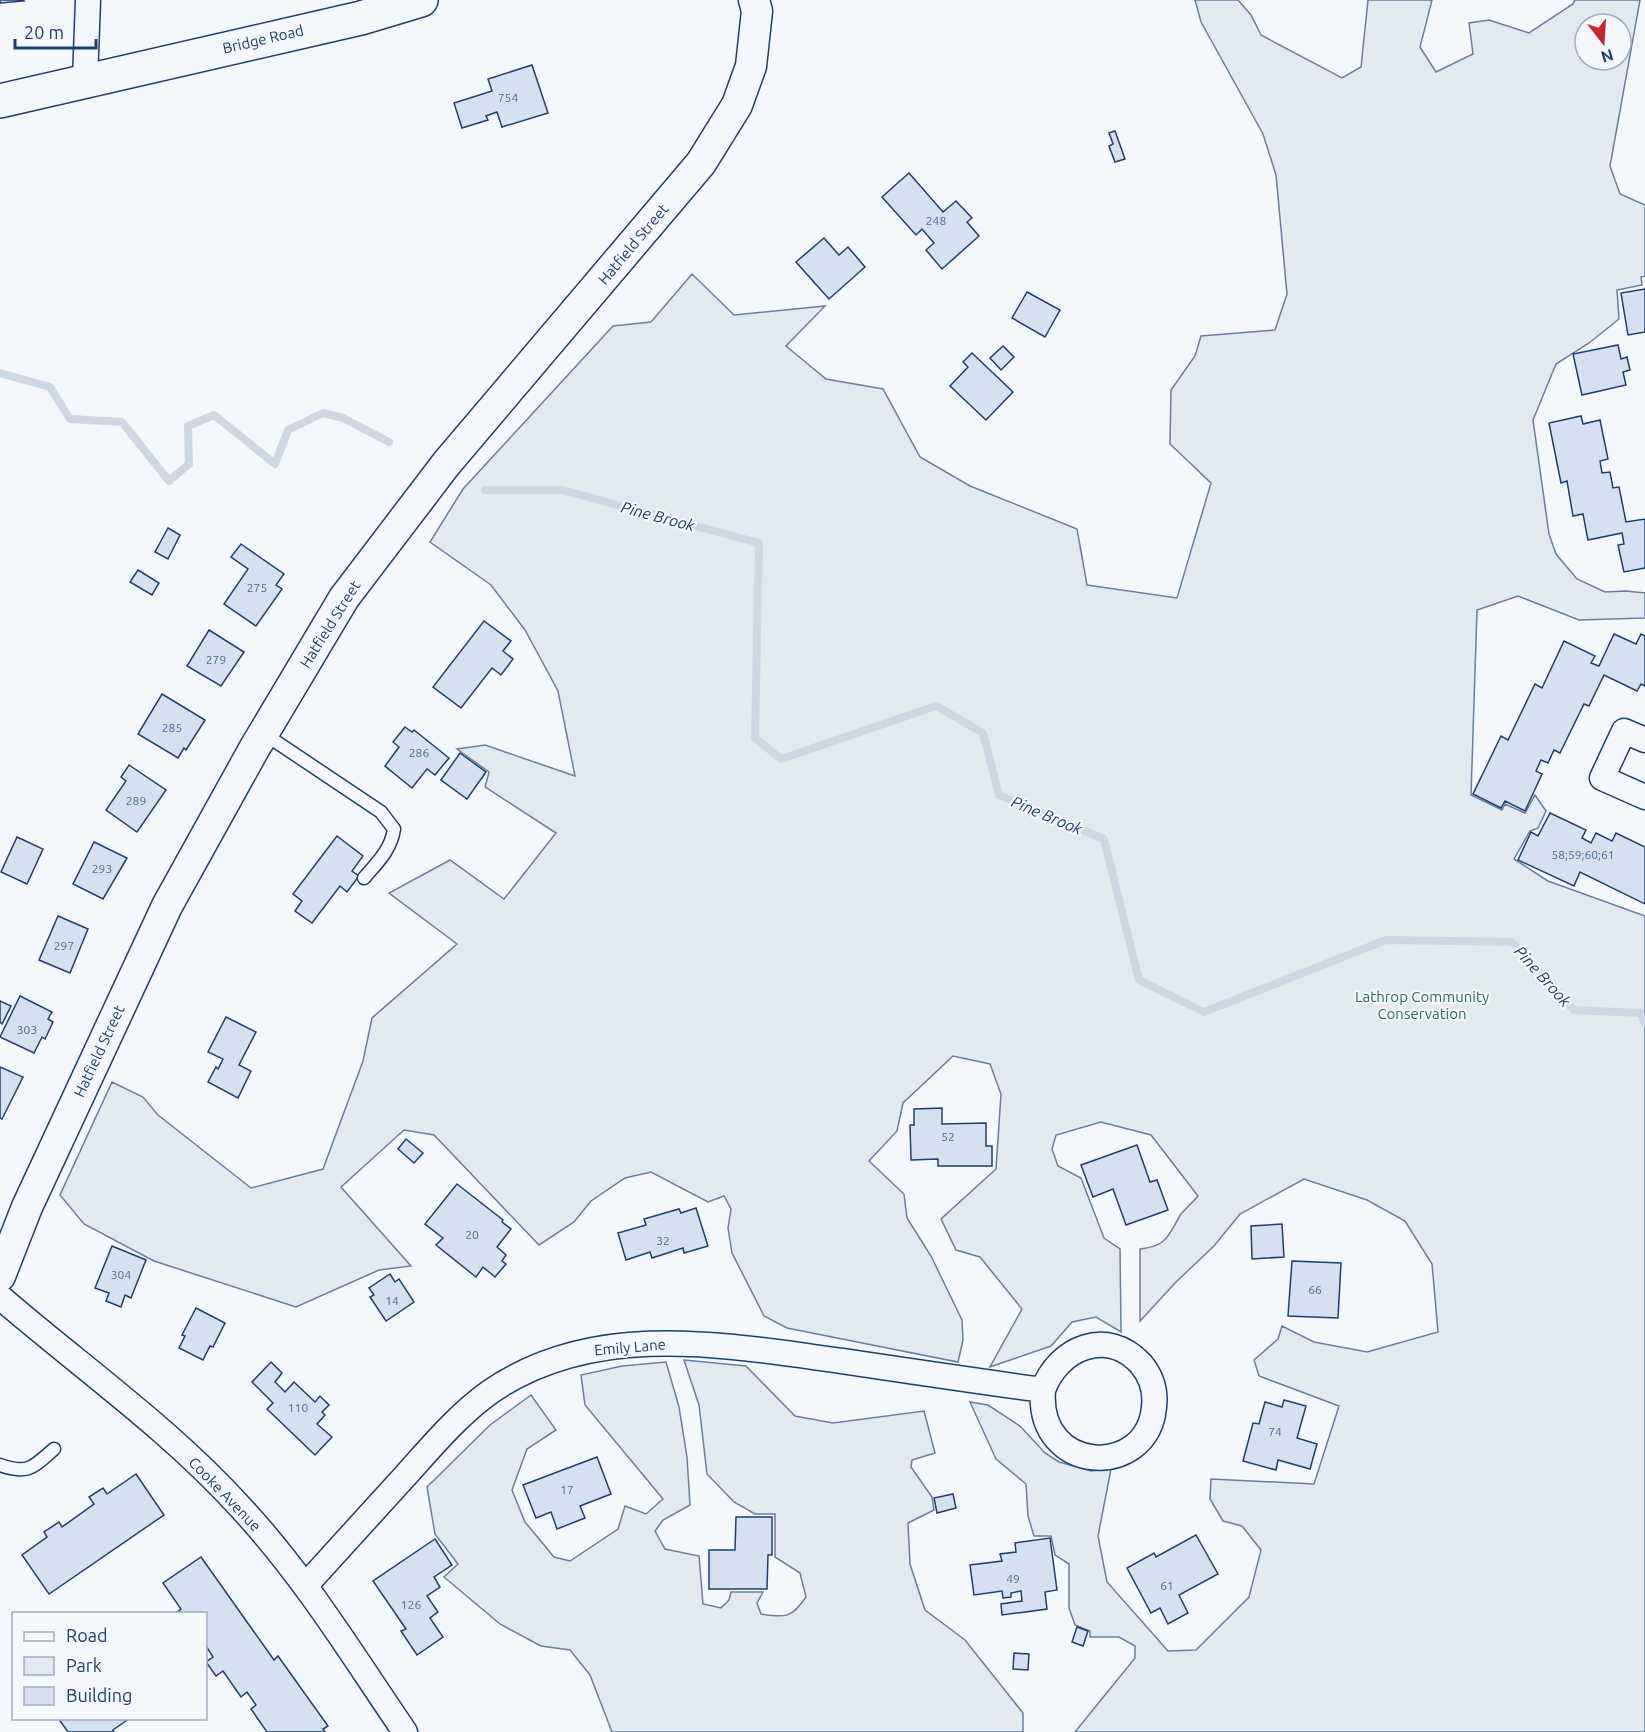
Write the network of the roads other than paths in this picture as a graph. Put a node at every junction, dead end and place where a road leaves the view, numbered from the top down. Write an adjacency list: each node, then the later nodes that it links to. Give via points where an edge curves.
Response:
1 (88, 0): 5 (street)
2 (421, 0): 4 (main road, Bridge Road)
3 (754, 0): 7 (street, Hatfield Street, via 757,11 751,66 737,105 701,163 446,464 344,598)
4 (361, 9): 5 (main road, Bridge Road)
5 (85, 80): 6 (main road, Bridge Road)
6 (0, 101)
7 (264, 733): 10 (lane, via 381,812 394,829 385,854); 11 (street, Hatfield Street, via 167,906 27,1207)
8 (1645, 740): 9 (street, via 1624,731 1602,778)
9 (1645, 797)
10 (364, 878)
11 (0, 1276)
12 (0, 1297): 16 (street, Cooke Avenue, via 175,1442 242,1509)
13 (1043, 1390): 13 (street, via 1048,1427 1064,1446 1087,1457 1112,1456 1135,1445 1154,1412 1153,1387 1145,1370 1132,1356 1109,1346 1073,1352 1054,1368); 16 (street, Emily Lane, via 776,1352 685,1344 598,1348 555,1359 491,1392 456,1419)
14 (54, 1449): 15 (lane, via 30,1469)
15 (0, 1465)
16 (306, 1585): 17 (street, Cooke Avenue)
17 (405, 1732)

